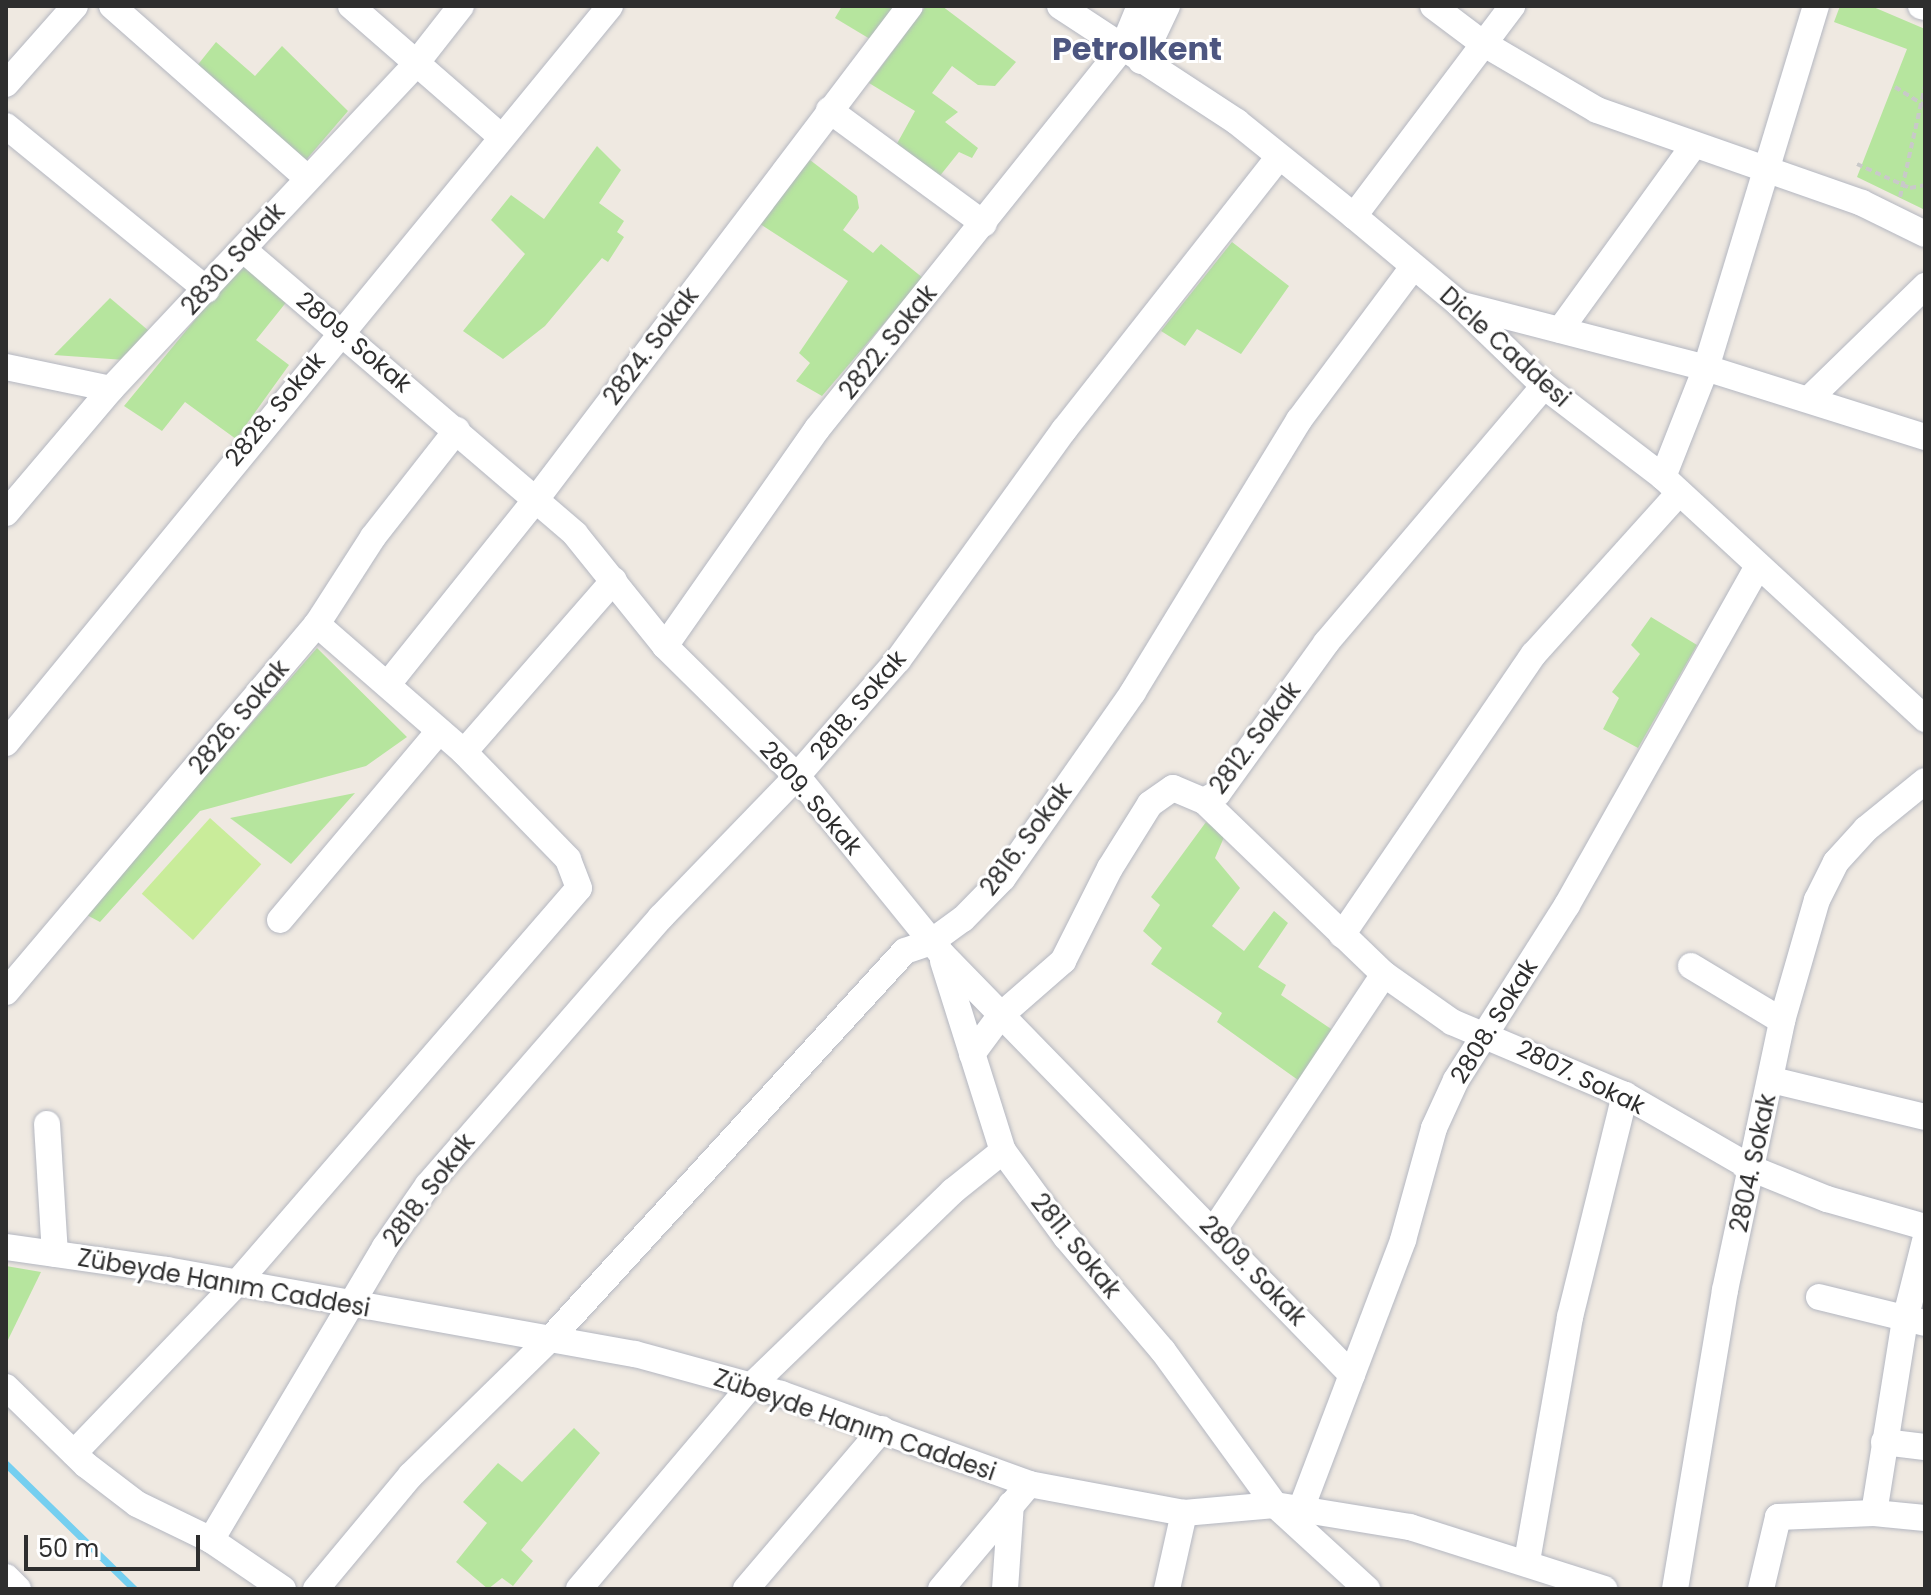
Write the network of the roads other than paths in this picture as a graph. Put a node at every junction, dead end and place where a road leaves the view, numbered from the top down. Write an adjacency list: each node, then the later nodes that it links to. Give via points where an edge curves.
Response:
1 (75, 6): 16 (street)
2 (112, 6): 23 (street)
3 (351, 6): 15 (street)
4 (461, 6): 15 (street, 2830. Sokak)
5 (610, 6): 19 (street, 2828. Sokak)
6 (910, 6): 17 (street, 2824. Sokak)
7 (1060, 6): 14 (street, Dicle Caddesi)
8 (1140, 6): 14 (street)
9 (1167, 6): 14 (street)
10 (1433, 6): 13 (street)
11 (1512, 6): 13 (street)
12 (1816, 6): 22 (street)
13 (1481, 42): 20 (street, via 1597,110); 24 (street)
14 (1132, 54): 21 (street, Dicle Caddesi, via 1237,122); 25 (street, 2822. Sokak)
15 (414, 66): 19 (street); 23 (street, 2830. Sokak)
16 (6, 84)
17 (829, 110): 25 (street); 42 (street, 2824. Sokak)
18 (6, 126): 30 (street)
19 (501, 137): 32 (street, 2828. Sokak)
20 (1694, 145): 22 (street); 33 (street)
21 (1279, 157): 24 (street, Dicle Caddesi); 53 (street, 2818. Sokak, via 1064,430 898,660)
22 (1769, 170): 26 (street); 35 (street)
23 (306, 177): 27 (street, 2830. Sokak)
24 (1354, 216): 28 (street, Dicle Caddesi)
25 (984, 224): 47 (street, 2822. Sokak, via 817,429)
26 (1925, 234)
27 (244, 250): 30 (street, 2830. Sokak); 32 (street, 2809. Sokak)
28 (1413, 267): 31 (street, Dicle Caddesi); 58 (street, 2816. Sokak, via 1299,420 1147,670 1003,878)
29 (1925, 286): 38 (street)
30 (207, 290): 37 (street, 2830. Sokak)
31 (1458, 303): 33 (street); 36 (street, Dicle Caddesi)
32 (341, 330): 39 (street, 2809. Sokak); 51 (street, 2828. Sokak)
33 (1560, 330): 35 (street)
34 (6, 367): 37 (street)
35 (1706, 368): 38 (street); 41 (street)
36 (1544, 386): 41 (street, Dicle Caddesi); 55 (street, 2812. Sokak, via 1433,511 1326,643 1218,793)
37 (111, 389): 43 (street, 2830. Sokak)
38 (1810, 398): 40 (street)
39 (457, 430): 42 (street, 2809. Sokak); 46 (street, 2826. Sokak, via 373,537)
40 (1925, 437)
41 (1671, 485): 44 (street, Dicle Caddesi); 57 (street, via 1534,654)
42 (537, 498): 45 (street, 2809. Sokak); 48 (street, 2824. Sokak)
43 (6, 513)
44 (1758, 566): 49 (street, Dicle Caddesi); 64 (street, 2808. Sokak, via 1567,905)
45 (614, 580): 47 (street, 2809. Sokak); 52 (street)
46 (317, 624): 48 (street); 61 (street, 2826. Sokak)
47 (665, 646): 53 (street, 2809. Sokak)
48 (388, 684): 50 (street)
49 (1925, 719)
50 (439, 731): 52 (street); 56 (street)
51 (6, 743)
52 (464, 752): 77 (street, via 568,859 579,888)
53 (797, 776): 58 (street, 2809. Sokak); 79 (street, 2818. Sokak, via 661,917 428,1185)
54 (1925, 781): 63 (street, 2804. Sokak, via 1866,829 1836,862 1817,900)
55 (1204, 801): 57 (street, 2807. Sokak); 62 (street, 2812. Sokak, via 1173,788 1150,804 1063,961)
56 (280, 920)
57 (1342, 935): 60 (street, 2807. Sokak)
58 (936, 948): 62 (street, 2809. Sokak); 65 (street, 2811. Sokak); 81 (street, 2816. Sokak, via 905,951)
59 (1691, 966): 63 (street)
60 (1384, 974): 64 (street, 2807. Sokak, via 1452,1022); 73 (street)
61 (6, 992)
62 (1000, 1016): 65 (street, 2812. Sokak); 73 (street, 2809. Sokak)
63 (1782, 1021): 66 (street, 2804. Sokak)
64 (1483, 1033): 67 (street, 2807. Sokak); 82 (street, 2808. Sokak, via 1434,1128 1403,1240)
65 (972, 1054): 70 (street, 2811. Sokak)
66 (1772, 1080): 68 (street); 71 (street, 2804. Sokak)
67 (1625, 1095): 71 (street, 2807. Sokak); 96 (street, via 1570,1317)
68 (1925, 1117)
69 (47, 1124): 76 (street)
70 (1003, 1151): 84 (street, via 953,1191); 91 (street, 2811. Sokak, via 1066,1237)
71 (1753, 1169): 72 (street, 2807. Sokak, via 1827,1199); 108 (street, 2804. Sokak, via 1725,1290)
72 (1925, 1227)
73 (1214, 1230): 82 (street, 2809. Sokak)
74 (1925, 1241): 80 (street)
75 (6, 1247): 76 (street, Zübeyde Hanım Caddesi)
76 (55, 1254): 77 (street, Zübeyde Hanım Caddesi)
77 (237, 1283): 79 (street, Zübeyde Hanım Caddesi); 88 (street)
78 (1819, 1297): 80 (street)
79 (352, 1305): 81 (street, Zübeyde Hanım Caddesi); 95 (street, 2818. Sokak)
80 (1915, 1321): 86 (street)
81 (552, 1337): 84 (street, Zübeyde Hanım Caddesi); 100 (street, 2816. Sokak, via 411,1475)
82 (1352, 1375): 91 (street, 2808. Sokak)
83 (6, 1387): 88 (street)
84 (750, 1387): 85 (street, Zübeyde Hanım Caddesi); 101 (street)
85 (882, 1429): 89 (street, Zübeyde Hanım Caddesi); 102 (street)
86 (1884, 1442): 87 (street); 93 (street)
87 (1925, 1447)
88 (74, 1453): 95 (street, via 137,1504)
89 (1029, 1484): 90 (street); 92 (street, Zübeyde Hanım Caddesi)
90 (1011, 1504): 103 (street); 104 (street)
91 (1288, 1507): 92 (street, Zübeyde Hanım Caddesi); 96 (street, Zübeyde Hanım Caddesi, via 1410,1527); 106 (street, 2811. Sokak)
92 (1184, 1513): 105 (street)
93 (1874, 1513): 94 (street); 109 (street, via 1778,1517)
94 (1925, 1518)
95 (211, 1540): 99 (street)
96 (1527, 1561): 107 (street, Zübeyde Hanım Caddesi)
97 (6, 1577): 98 (street)
98 (18, 1589)
99 (283, 1589)
100 (316, 1589)
101 (579, 1589)
102 (746, 1589)
103 (941, 1589)
104 (1005, 1589)
105 (1167, 1589)
106 (1367, 1589)
107 (1604, 1589)
108 (1675, 1589)
109 (1761, 1589)

